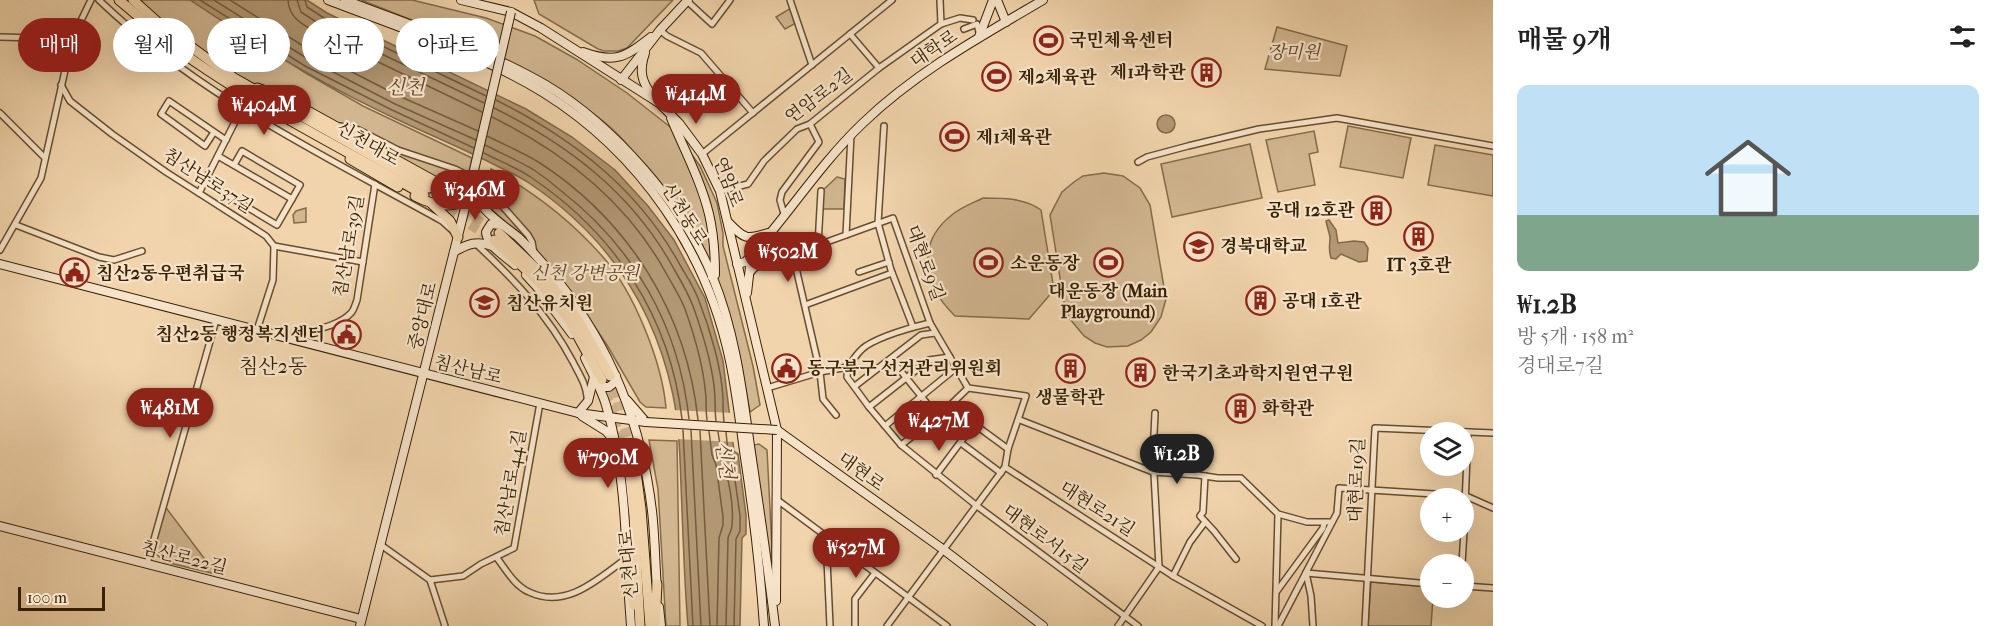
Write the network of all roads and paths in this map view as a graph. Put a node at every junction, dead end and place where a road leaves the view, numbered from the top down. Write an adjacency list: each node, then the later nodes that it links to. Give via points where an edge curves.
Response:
1 (91, 0): 18 (street)
2 (99, 0): 43 (street, via 169,60)
3 (111, 0): 19 (highway)
4 (119, 0): 20 (highway)
5 (133, 0): 21 (highway, 신천대로)
6 (139, 0): 22 (highway)
7 (328, 0): 95 (main road, 신천동로, via 492,65 570,110 643,179)
8 (345, 0): 95 (main road, 신천동로, via 517,70 586,113 627,150 658,187 686,227)
9 (462, 0): 17 (main road, 연암로)
10 (730, 0): 16 (street, via 712,24)
11 (790, 0): 36 (street)
12 (892, 0): 28 (street)
13 (940, 0): 25 (street)
14 (995, 0): 24 (main road); 30 (main road)
15 (1043, 0): 24 (main road, 대학로)
16 (688, 1): 27 (main road)
17 (511, 12): 32 (main road, 연암로); 61 (main road, 중앙대로, bridge)
18 (82, 18)
19 (131, 18)
20 (140, 18)
21 (153, 18)
22 (155, 18)
23 (973, 20): 25 (street, 연암로2길, via 960,18)
24 (1006, 22): 30 (main road, 대학로)
25 (941, 24): 37 (street, 연암로2길)
26 (964, 29): 30 (street, via 976,24)
27 (660, 30): 32 (main road, via 617,58 599,57); 33 (main road); 45 (street, via 701,52)
28 (850, 34): 36 (street); 37 (street)
29 (0, 37): 31 (street)
30 (979, 37): 51 (main road, 대학로, via 931,66)
31 (18, 38)
32 (571, 47): 39 (main road, 연암로)
33 (646, 48): 39 (main road); 42 (main road, via 642,80)
34 (195, 50): 40 (highway, 신천대로)
35 (195, 60): 66 (highway, via 368,171)
36 (812, 65): 45 (street)
37 (879, 68): 48 (street, 연암로2길)
38 (64, 72): 41 (street)
39 (621, 80): 42 (main road, 연암로)
40 (242, 83): 47 (highway, via 271,93); 66 (highway, 신천대로)
41 (61, 85): 56 (street); 65 (street, 침산남로37길, via 70,101 112,134)
42 (659, 103): 46 (main road, 연암로)
43 (241, 110): 52 (street); 62 (street)
44 (0, 112): 56 (street)
45 (753, 113): 54 (street)
46 (669, 114): 54 (main road, 연암로); 95 (main road, via 709,214 715,246 715,275)
47 (330, 124): 60 (highway); 84 (street, via 359,130 482,183 531,239)
48 (810, 124): 63 (street, 연암로2길, via 797,129 772,153 748,184); 69 (street, via 819,142 782,192)
49 (884, 126): 71 (street)
50 (214, 132): 50 (street, via 169,101 161,114 205,146); 52 (street)
51 (851, 135): 69 (main road, 대학로); 74 (street)
52 (226, 140): 55 (street)
53 (1493, 146): 57 (street, via 1337,118 1259,129)
54 (702, 154): 63 (main road, 연암로)
55 (218, 156): 58 (street); 59 (street)
56 (45, 158): 72 (street, via 42,178)
57 (1138, 162)
58 (234, 165): 67 (street); 67 (street, via 242,151 300,185)
59 (205, 182): 65 (street); 67 (street, via 278,225)
60 (439, 182): 61 (highway, via 453,189); 66 (highway, via 443,193 440,199)
61 (471, 183): 68 (main road, 중앙대로); 75 (main road)
62 (375, 184): 76 (street, via 442,221); 87 (street, 침산남로39길)
63 (720, 191): 70 (main road, 연암로)
64 (821, 191): 78 (street)
65 (199, 193): 79 (street, 침산남로37길, via 266,236)
66 (428, 197): 68 (highway, via 460,204); 76 (highway, via 450,221)
67 (292, 199)
68 (468, 199): 76 (main road, 중앙대로)
69 (784, 214): 73 (main road, 대학로)
70 (727, 222): 73 (main road, via 747,238); 90 (main road, 연암로)
71 (878, 223): 74 (street, 대현로9길); 88 (street, 대현로9길); 99 (street, 대현로9길, via 892,218)
72 (16, 225): 81 (street); 82 (street, via 99,257 114,260)
73 (769, 233): 80 (main road, 대학로)
74 (846, 235): 78 (street, 대현로9길)
75 (497, 236): 77 (main road); 84 (main road); 110 (highway, via 540,283)
76 (458, 237): 83 (main road, 중앙대로)
77 (475, 243): 83 (main road); 117 (street, via 540,309 584,383)
78 (818, 245): 85 (street, 대현로9길)
79 (274, 246): 87 (street); 101 (street, via 273,280)
80 (758, 247): 86 (main road); 90 (main road, 대학로, via 745,262)
81 (0, 250)
82 (142, 251)
83 (454, 252): 109 (main road, 중앙대로)
84 (535, 255): 110 (main road, via 590,325)
85 (793, 255): 91 (street, 대현로9길); 97 (street)
86 (755, 256): 91 (street); 94 (main road)
87 (363, 262): 103 (street, 침산남로39길, via 352,312 342,320)
88 (889, 262): 92 (street, 대현로9길); 93 (street, 대현로9길)
89 (0, 264): 98 (main road, 침산남로)
90 (737, 264): 96 (main road, 연암로)
91 (764, 264): 94 (street, 대현로9길)
92 (859, 272)
93 (892, 273): 97 (street); 100 (street, 대현로9길)
94 (748, 276): 96 (main road)
95 (709, 279): 182 (main road, 신천동로, via 730,361 754,520); 183 (main road, 신천동로, via 725,313 737,359)
96 (746, 300): 113 (main road, 연암로)
97 (805, 305): 108 (street)
98 (216, 320): 101 (main road, 침산남로); 162 (street)
99 (930, 323): 100 (street); 102 (street, 대현로9길)
100 (913, 327): 106 (street, via 867,345)
101 (257, 330): 103 (main road, 침산남로)
102 (935, 333): 104 (street, 대현로9길); 105 (street, via 921,335)
103 (286, 338): 109 (main road, 침산남로)
104 (950, 357): 107 (street, 대현로9길); 111 (street, via 929,360)
105 (891, 359): 111 (street); 112 (street)
106 (848, 368): 108 (street); 112 (street, 대현로서15길, via 847,377)
107 (956, 368): 114 (street, 대현로9길); 116 (street)
108 (820, 372): 113 (street); 122 (street, via 823,399)
109 (424, 374): 118 (main road, 침산남로); 157 (main road, 중앙대로)
110 (606, 377): 115 (main road); 117 (main road); 124 (main road)
111 (905, 378): 116 (street); 119 (street)
112 (855, 386): 119 (street, 대현로서15길)
113 (767, 388): 129 (main road, 연암로)
114 (968, 388): 123 (street); 126 (street, via 1026,396)
115 (625, 396): 125 (main road); 127 (main road)
116 (922, 398): 123 (street); 128 (street)
117 (588, 401): 120 (main road)
118 (540, 404): 120 (main road, 침산남로); 160 (street, 침산남로44길, via 514,548)
119 (869, 408): 128 (street, 대현로서15길)
120 (578, 413): 124 (main road, 침산남로); 134 (main road)
121 (1155, 413): 141 (street)
122 (836, 415)
123 (938, 417): 136 (street)
124 (609, 418): 125 (main road, 침산남로); 134 (main road)
125 (632, 420): 127 (main road); 133 (main road)
126 (1020, 420): 137 (street); 141 (street)
127 (649, 423): 129 (main road, bridge); 133 (main road)
128 (885, 426): 136 (street, 대현로서15길)
129 (777, 430): 147 (main road, 연암로); 158 (main road, 대현로)
130 (1420, 430): 145 (street, 대현로19길, via 1375,428)
131 (1474, 432): 132 (street, 대현로19길)
132 (1493, 433)
133 (640, 440): 139 (main road)
134 (614, 441): 138 (main road)
135 (961, 443): 137 (street, via 974,424); 142 (street); 143 (street)
136 (901, 446): 143 (street, 대현로서15길)
137 (1008, 449): 140 (street)
138 (618, 463): 139 (main road, via 629,452 636,453); 159 (main road)
139 (636, 464): 170 (main road, via 652,511); 179 (highway, 신천대로); 180 (highway, 신천대로)
140 (1005, 467): 142 (street); 163 (street, 대현로21길)
141 (1153, 472): 144 (street); 163 (street)
142 (1001, 473): 149 (street)
143 (936, 475): 149 (street, 대현로서15길)
144 (1205, 476): 151 (street, via 1241,478); 152 (street, via 1200,516)
145 (1371, 489): 146 (street); 153 (street, via 1339,488 1337,513); 168 (street, 대현로19길)
146 (1420, 493)
147 (776, 500): 156 (street); 183 (main road, 연암로)
148 (1474, 500): 150 (street)
149 (976, 506): 158 (street); 175 (street, 대현로서15길)
150 (1493, 508)
151 (1278, 514): 154 (street); 173 (street)
152 (1205, 522): 161 (street); 166 (street)
153 (1331, 522): 154 (street); 165 (street)
154 (1324, 523): 173 (street)
155 (0, 526): 162 (main road, 침산로22길)
156 (826, 537): 164 (street); 184 (street)
157 (381, 545): 167 (street); 176 (main road, 중앙대로)
158 (944, 550): 174 (street); 188 (main road, 대현로)
159 (627, 557): 160 (street, via 578,592 554,597 529,592); 178 (main road); 179 (highway)
160 (497, 558): 167 (street, 침산남로44길, via 463,576)
161 (1236, 559)
162 (147, 564): 176 (main road, 침산로22길)
163 (1159, 567): 166 (street, 대현로21길); 175 (street)
164 (875, 573): 174 (street); 185 (street, via 855,599)
165 (1306, 573): 168 (street); 192 (street); 193 (street)
166 (1173, 576): 191 (street, 대현로21길)
167 (430, 580): 177 (street)
168 (1367, 580): 169 (street); 194 (street, 대현로19길)
169 (1420, 583)
170 (657, 584): 180 (highway); 181 (main road)
171 (1474, 587): 172 (street)
172 (1493, 588)
173 (1276, 592): 192 (street)
174 (908, 597): 186 (street); 187 (street)
175 (1125, 616): 189 (street); 190 (street, 대현로서15길)
176 (361, 622)
177 (444, 626)
178 (631, 626)
179 (639, 626)
180 (653, 626)
181 (661, 626)
182 (764, 626)
183 (775, 626)
184 (830, 626)
185 (855, 626)
186 (887, 626)
187 (947, 626)
188 (1043, 626)
189 (1118, 626)
190 (1138, 626)
191 (1262, 626)
192 (1277, 626)
193 (1313, 626)
194 (1365, 626)

